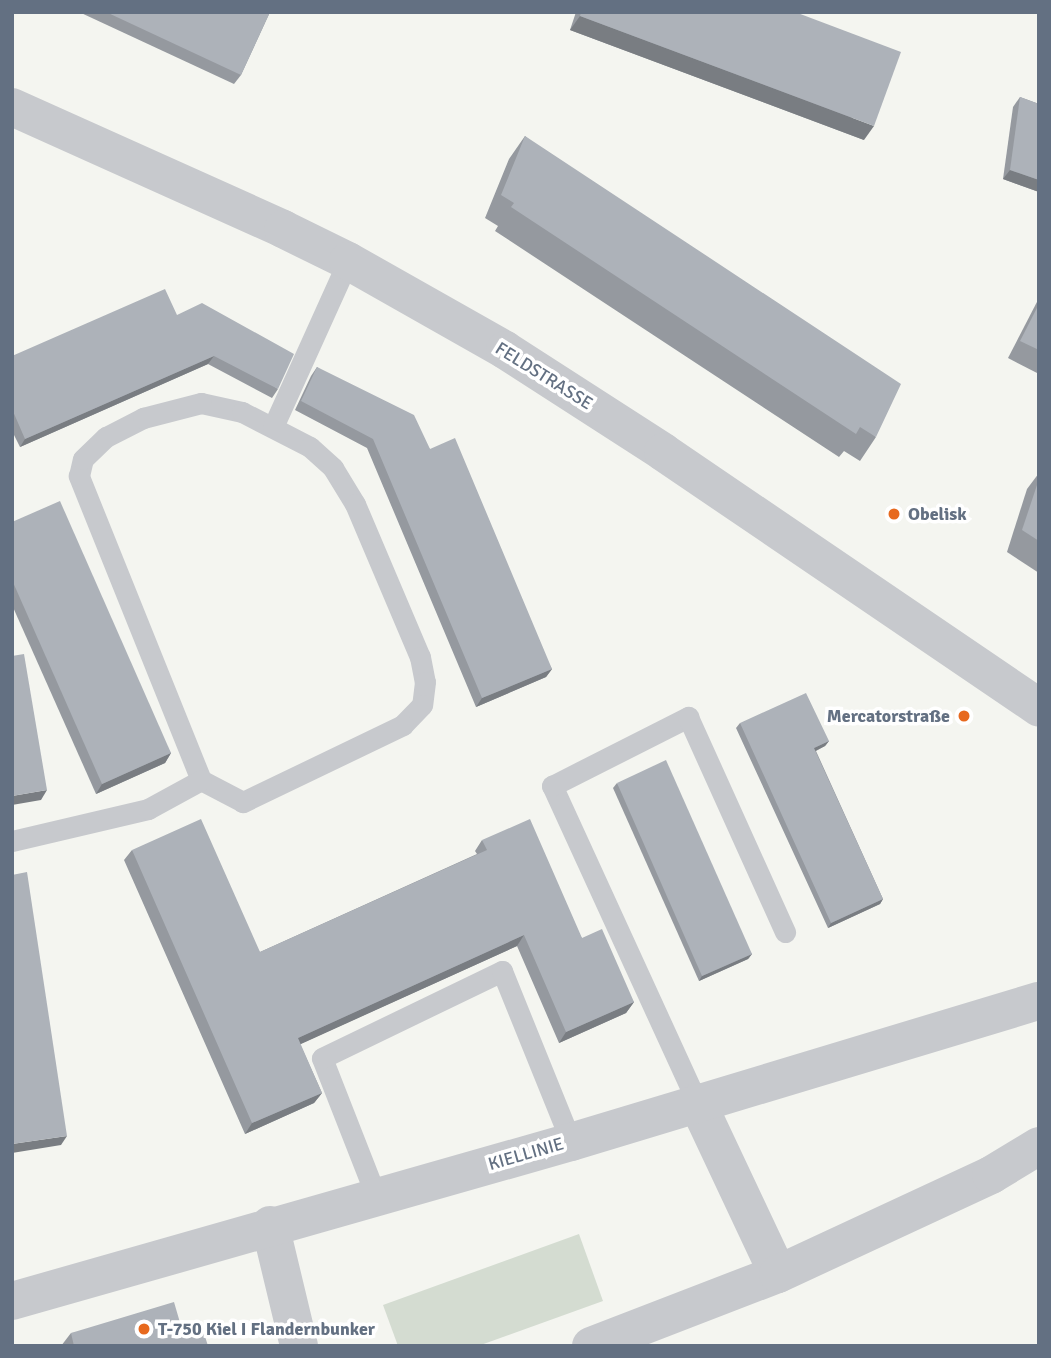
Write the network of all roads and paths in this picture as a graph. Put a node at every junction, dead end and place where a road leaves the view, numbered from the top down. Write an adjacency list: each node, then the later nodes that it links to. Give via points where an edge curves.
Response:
1 (12, 107): 2 (street, FELDSTRASSE)
2 (348, 261): 3 (lane); 4 (street, FELDSTRASSE, via 505,350 652,444)
3 (273, 427): 5 (lane, via 242,412 201,403 143,418 106,437 83,459 79,476); 5 (lane, via 310,447 333,468 355,504 420,657 425,682 422,705 403,725 382,737 243,803)
4 (1039, 708)
5 (201, 780): 6 (lane, via 148,809)
6 (12, 841)
7 (785, 932): 9 (lane, via 688,718 552,786)
8 (1039, 1001): 9 (street, KIELLINIE)
9 (697, 1102): 10 (street, KIELLINIE); 14 (street)
10 (571, 1142): 12 (street, KIELLINIE); 12 (lane, via 502,971 321,1058)
11 (1039, 1146): 14 (street, via 991,1175)
12 (376, 1196): 13 (street, KIELLINIE)
13 (270, 1225): 15 (street, KIELLINIE); 16 (street)
14 (778, 1274): 17 (street)
15 (12, 1301)
16 (299, 1346)
17 (591, 1346)

